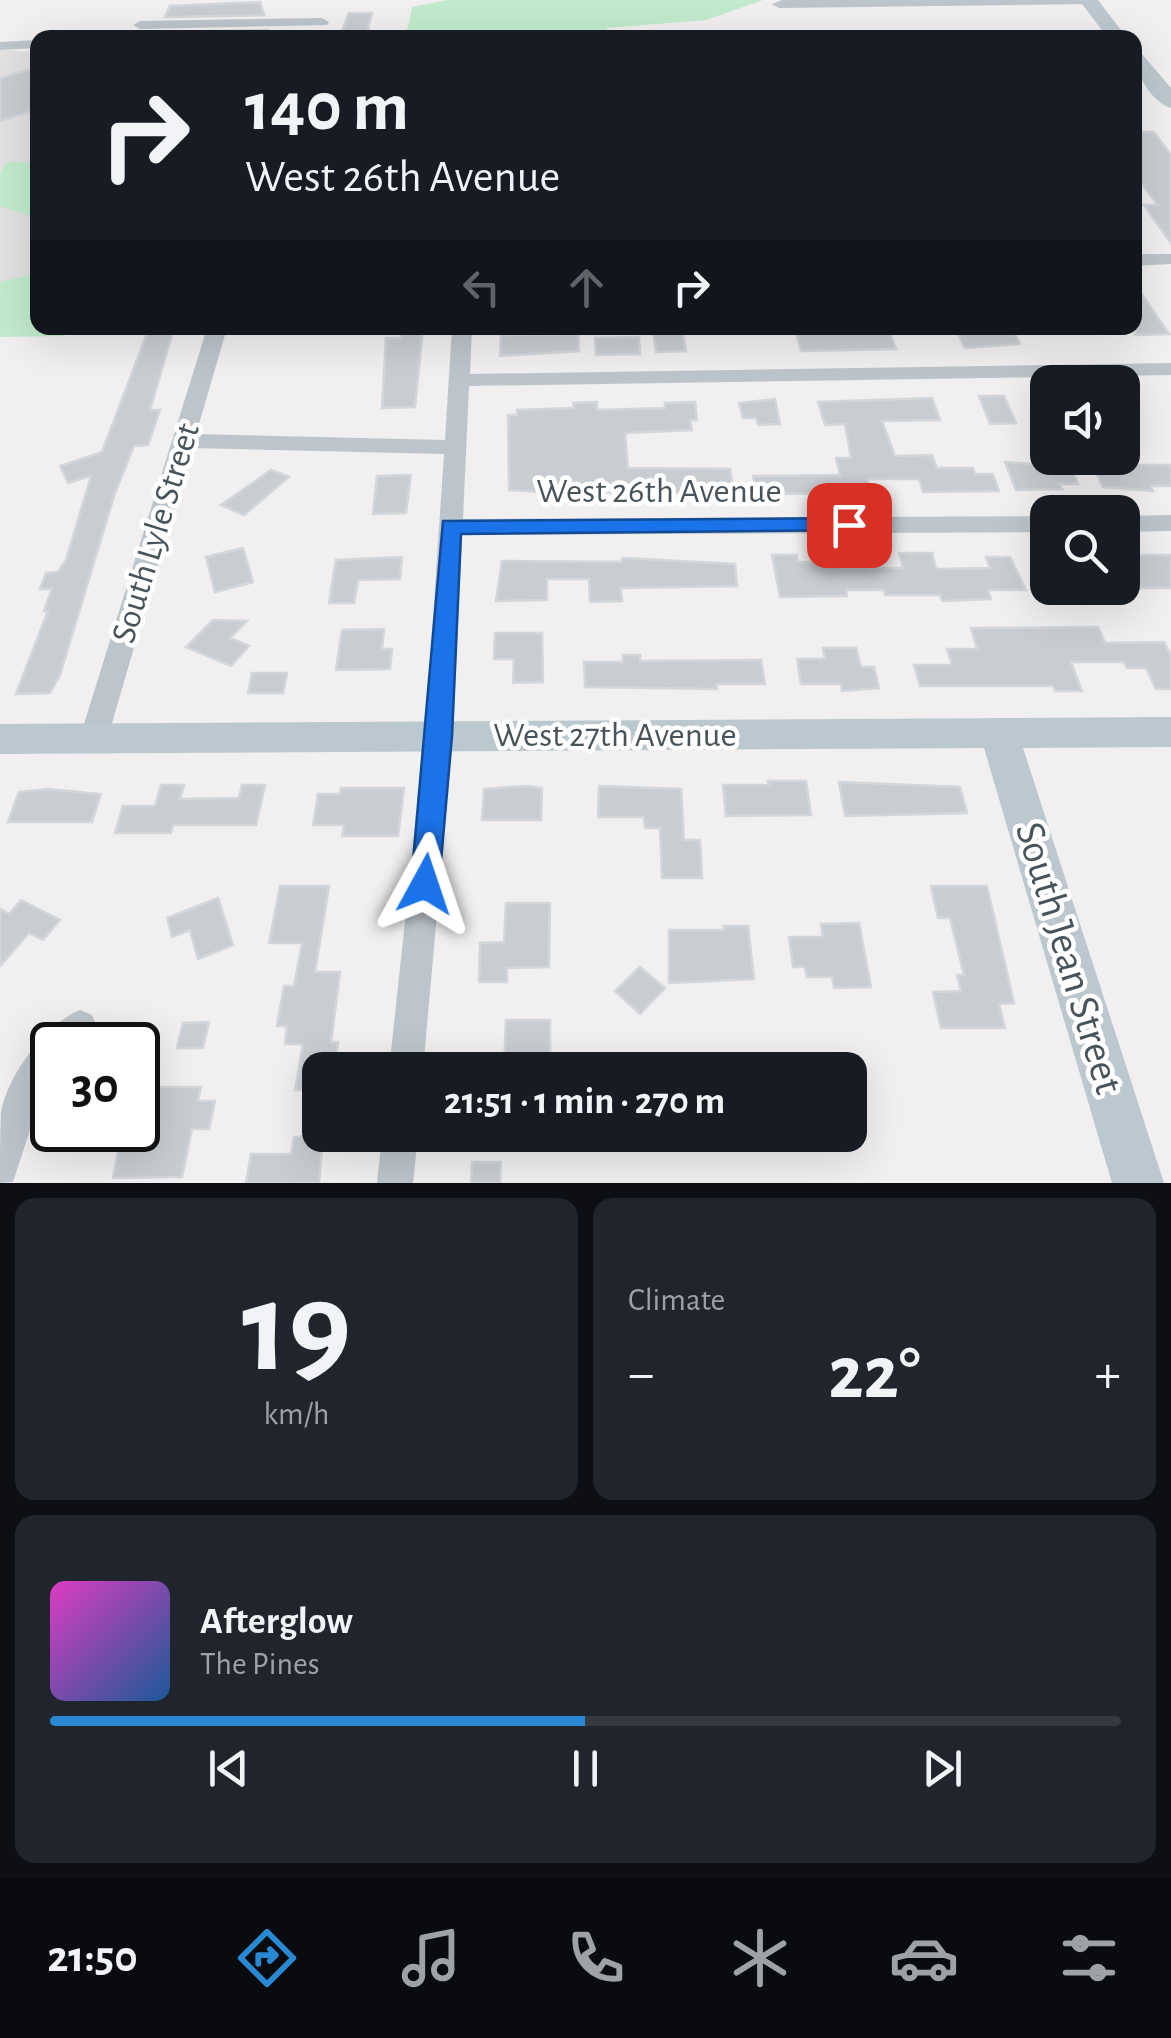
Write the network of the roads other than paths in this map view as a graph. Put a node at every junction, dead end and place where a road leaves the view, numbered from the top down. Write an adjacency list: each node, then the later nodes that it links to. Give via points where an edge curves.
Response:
1 (1087, 0): 2 (street); 5 (main road)
2 (779, 4)
3 (322, 24): 4 (street)
4 (140, 25)
5 (1111, 30)
6 (30, 44): 7 (street)
7 (0, 46)
8 (1142, 71): 9 (main road)
9 (1171, 102)
10 (1171, 259): 11 (street)
11 (1142, 260)
12 (215, 335): 16 (street, South Lyle Street)
13 (462, 335): 15 (street)
14 (1171, 370): 15 (street)
15 (459, 380): 17 (street)
16 (184, 441): 17 (street); 25 (street, South Lyle Street)
17 (455, 448): 21 (street)
18 (1030, 524): 21 (street, West 26th Avenue)
19 (1140, 524): 20 (street)
20 (1171, 524)
21 (451, 526): 24 (street)
22 (1171, 732): 23 (main road, West 27th Avenue)
23 (1000, 733): 24 (main road, West 27th Avenue); 32 (main road, South Jean Street)
24 (439, 736): 25 (main road, West 27th Avenue); 27 (street)
25 (94, 738): 26 (main road, West 27th Avenue)
26 (0, 739)
27 (408, 1052)
28 (30, 1088): 30 (street)
29 (398, 1152): 31 (street)
30 (0, 1170)
31 (395, 1183)
32 (1138, 1183)

